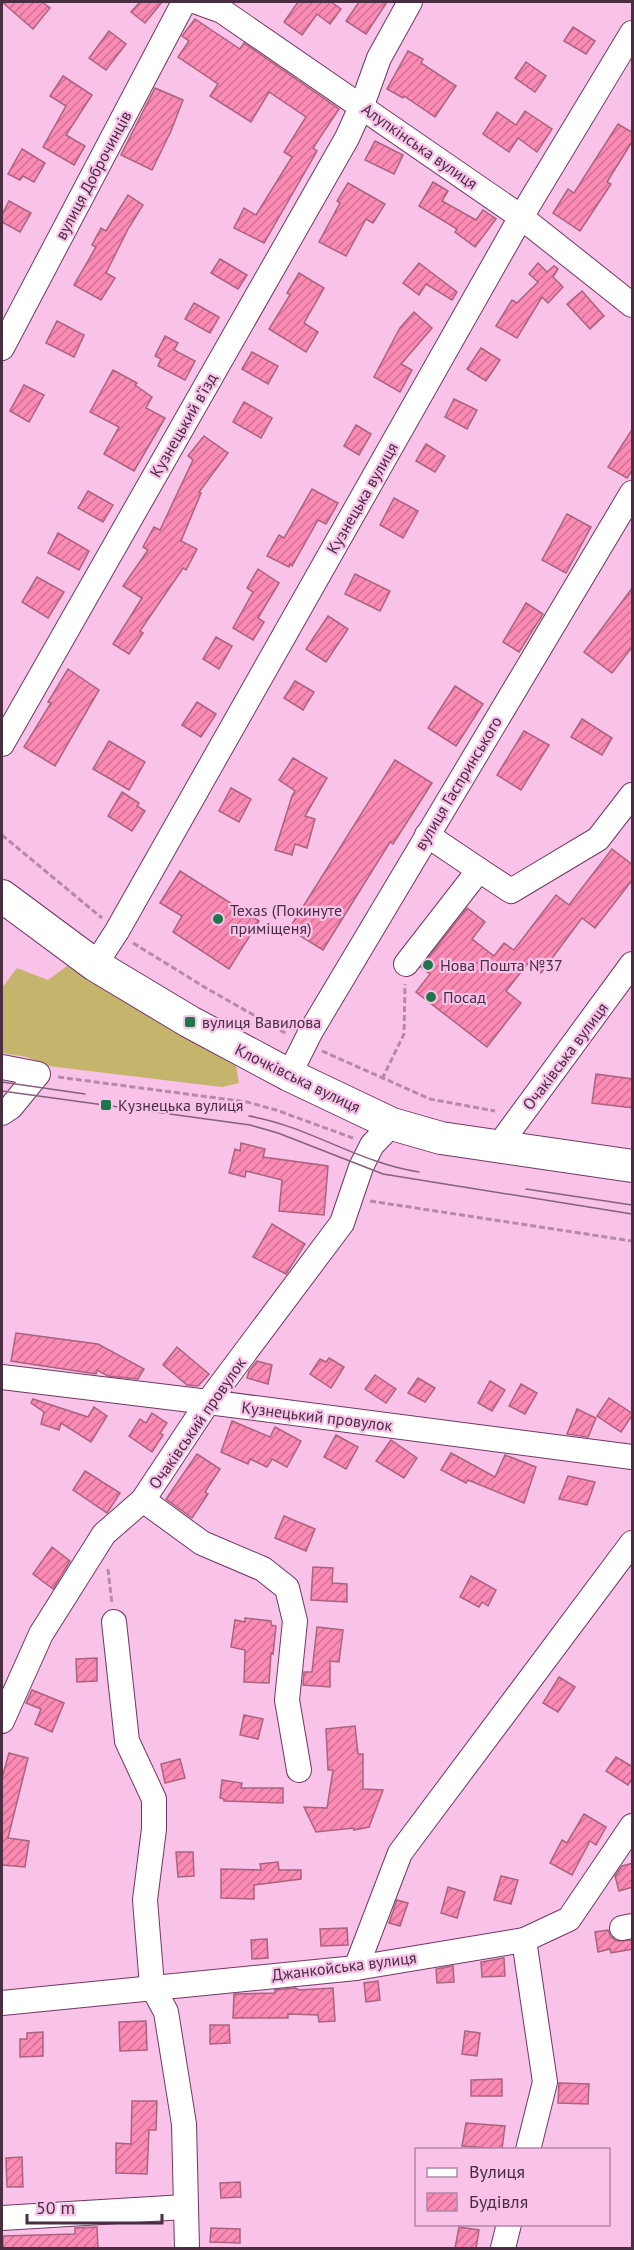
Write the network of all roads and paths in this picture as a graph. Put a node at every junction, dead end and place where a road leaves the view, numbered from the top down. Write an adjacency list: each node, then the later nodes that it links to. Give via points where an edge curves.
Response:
1 (184, 2): 8 (street, вулиця Доброчинців)
2 (197, 2): 5 (street, Алупкінська вулиця, via 222,11)
3 (410, 2): 5 (street, Кузнецький в’їзд, via 379,58)
4 (633, 33): 6 (street, Кузнецька вулиця)
5 (362, 105): 6 (street, Алупкінська вулиця); 10 (street, Кузнецький в’їзд, via 347,138)
6 (521, 217): 7 (street, Алупкінська вулиця); 16 (street, Кузнецька вулиця)
7 (633, 305)
8 (2, 348)
9 (633, 493): 13 (street, вулиця Гаспринського)
10 (2, 744)
11 (633, 795): 14 (street, via 598,839 511,891)
12 (2, 835): 16 (path)
13 (427, 835): 14 (street); 24 (street, вулиця Гаспринського)
14 (479, 870): 17 (street)
15 (2, 896): 19 (main road, Клочківська вулиця)
16 (117, 931): 19 (street, Кузнецька вулиця); 20 (path, via 206,988)
17 (406, 964): 25 (path, via 404,1034)
18 (633, 964): 29 (street, Очаківська вулиця)
19 (95, 965): 24 (main road, Клочківська вулиця)
20 (296, 1038)
21 (318, 1049): 25 (path)
22 (2, 1067): 23 (street)
23 (39, 1074): 27 (street); 28 (path, Клочківська вулиця, via 247,1102)
24 (289, 1075): 28 (main road, Клочківська вулиця)
25 (382, 1079): 26 (path, via 430,1099)
26 (495, 1111)
27 (2, 1113)
28 (382, 1134): 29 (main road, Клочківська вулиця, via 441,1138); 31 (street, Очаківський провулок, via 361,1167)
29 (496, 1148): 30 (main road, Клочківська вулиця)
30 (633, 1166)
31 (350, 1197): 32 (path); 34 (street, Очаківський провулок, via 342,1223)
32 (633, 1241)
33 (2, 1377): 34 (street, Кузнецький провулок)
34 (208, 1402): 35 (street, Кузнецький провулок); 36 (street, Очаківський провулок)
35 (633, 1457)
36 (143, 1500): 37 (street, Очаківський провулок); 41 (street, via 201,1543 263,1569 287,1588 295,1621 287,1700)
37 (104, 1534): 39 (path); 40 (street, Очаківський провулок, via 40,1634)
38 (633, 1543): 44 (street, via 400,1853)
39 (113, 1615): 45 (street, via 127,1741 154,1799 145,1900)
40 (2, 1721)
41 (299, 1770)
42 (633, 1826): 43 (street, Джанкойська вулиця, via 569,1919)
43 (524, 1940): 44 (street, Джанкойська вулиця); 47 (street, via 545,2082)
44 (356, 1968): 45 (street, Джанкойська вулиця)
45 (152, 1986): 46 (street, Джанкойська вулиця); 48 (street, via 166,2012 184,2124)
46 (2, 2003)
47 (528, 2148)
48 (185, 2208): 49 (street); 51 (street)
49 (2, 2218)
50 (508, 2226): 52 (street)
51 (187, 2248)
52 (503, 2248)

